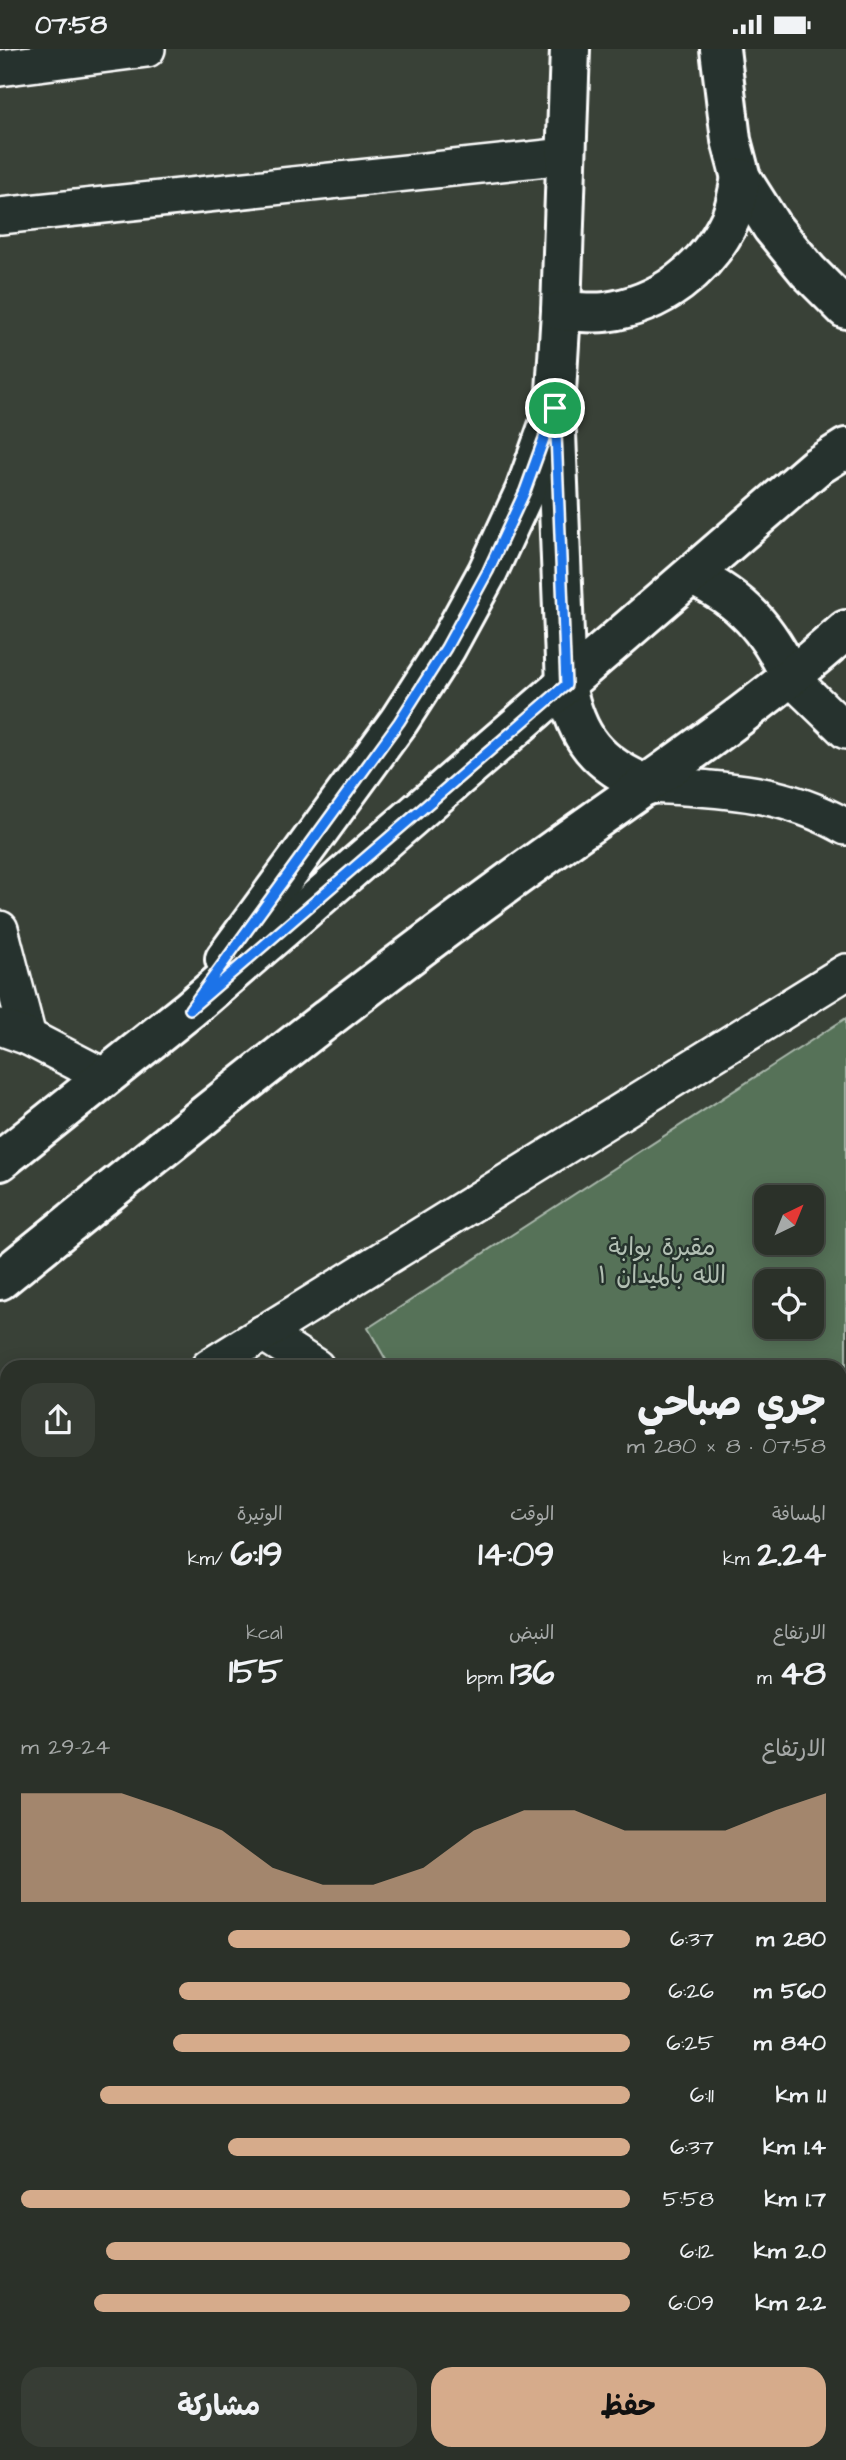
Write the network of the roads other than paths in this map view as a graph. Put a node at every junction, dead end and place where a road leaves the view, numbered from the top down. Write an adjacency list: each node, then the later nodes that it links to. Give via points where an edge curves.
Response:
1 (147, 49): 4 (street)
2 (570, 49): 5 (main road)
3 (720, 49): 6 (main road, via 731,140)
4 (0, 68)
5 (566, 156): 7 (street); 9 (main road)
6 (741, 178): 8 (main road, via 772,227); 9 (main road, via 731,218 710,254 680,283 630,307 603,313)
7 (0, 216)
8 (846, 309)
9 (561, 311): 10 (main road)
10 (555, 408): 15 (main road); 21 (main road, via 520,502 446,648 399,722)
11 (846, 448): 12 (main road, via 816,467)
12 (693, 576): 14 (main road, via 747,611 765,631); 15 (main road)
13 (846, 629): 14 (main road)
14 (791, 678): 16 (street); 17 (main road)
15 (566, 685): 17 (main road, via 570,709 593,751 609,766); 21 (main road)
16 (846, 731)
17 (648, 785): 18 (street, via 736,790 779,798); 25 (main road, via 499,890 247,1081)
18 (846, 827)
19 (0, 929): 22 (street)
20 (846, 972): 26 (street)
21 (190, 1009): 23 (main road)
22 (14, 1032): 23 (street)
23 (105, 1077): 24 (main road)
24 (0, 1161)
25 (0, 1280)
26 (263, 1333): 27 (street); 28 (street)
27 (220, 1360)
28 (305, 1360)

